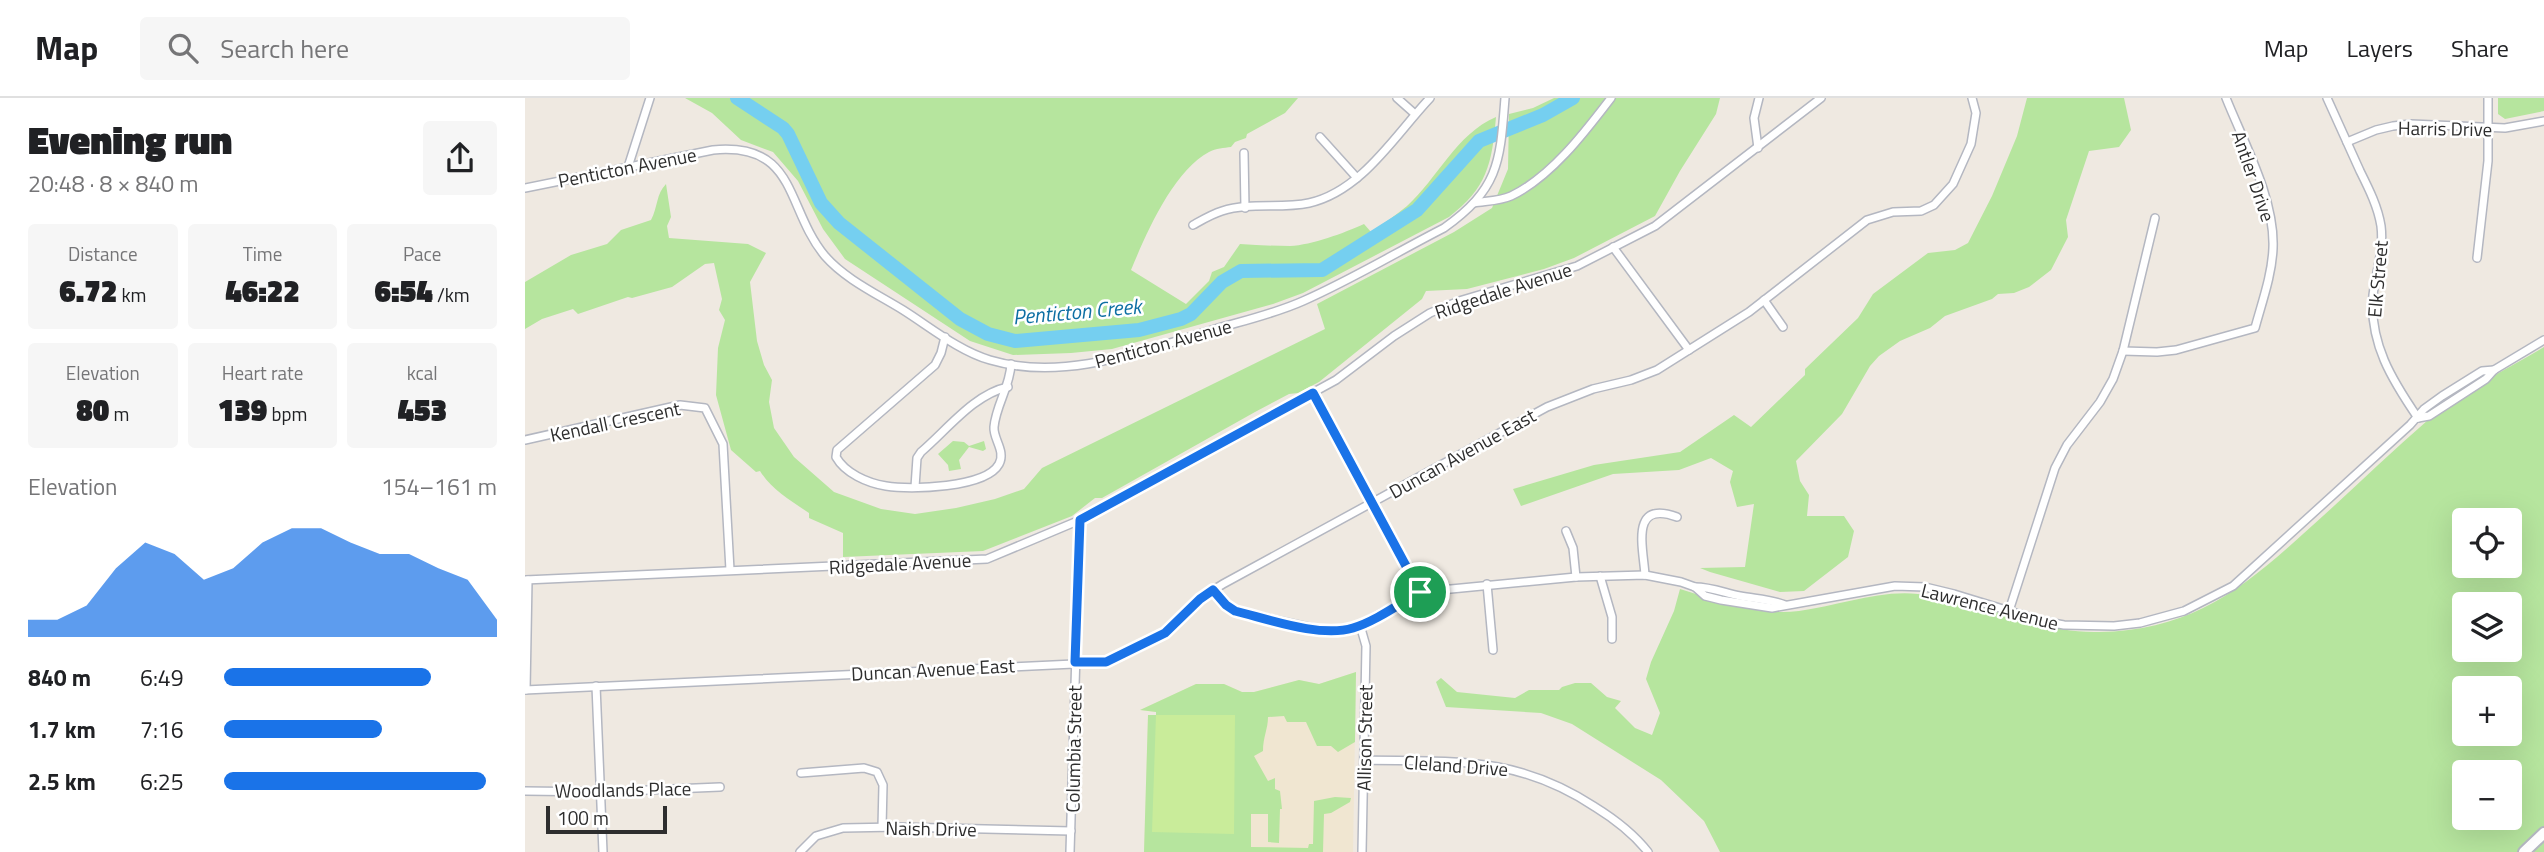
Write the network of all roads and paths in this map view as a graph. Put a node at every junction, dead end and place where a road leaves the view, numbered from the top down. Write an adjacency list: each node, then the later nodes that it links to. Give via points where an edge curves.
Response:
1 (650, 98): 19 (street)
2 (1398, 98): 12 (street)
3 (1430, 98): 12 (street)
4 (1504, 98): 22 (street, via 1497,164)
5 (1611, 98): 22 (street, via 1538,179 1510,197)
6 (1759, 98): 17 (street, via 1754,118)
7 (1821, 98): 17 (street, Ridgedale Avenue)
8 (1972, 98): 28 (street, Duncan Avenue East, via 1976,113 1971,144 1953,184 1934,205 1867,220)
9 (2226, 98): 33 (street, Antler Drive, via 2272,225 2271,266 2255,328 2176,350)
10 (2327, 98): 16 (street, Elk Street)
11 (2488, 98): 14 (street)
12 (1415, 114): 20 (street)
13 (2544, 121): 14 (street, Harris Drive)
14 (2488, 128): 16 (street, Harris Drive, via 2402,125); 27 (street)
15 (1319, 137): 20 (street)
16 (2347, 142): 37 (street, Elk Street, via 2377,208 2381,229 2372,321 2377,343 2393,381)
17 (1758, 148): 26 (street, Ridgedale Avenue, via 1655,226)
18 (1244, 153): 23 (street)
19 (628, 167): 21 (street, Penticton Avenue); 30 (street, Penticton Avenue, via 730,148 755,154 786,178 806,227 835,266)
20 (1357, 178): 23 (street, via 1338,192 1311,202)
21 (525, 188)
22 (1474, 203): 34 (street, Penticton Avenue, via 1444,228 1289,307 1101,362)
23 (1245, 208): 25 (street, via 1221,211)
24 (2155, 218): 33 (street)
25 (1193, 225)
26 (1613, 247): 32 (street); 36 (street, Ridgedale Avenue, via 1577,266 1430,313)
27 (2477, 258)
28 (1764, 300): 29 (street); 32 (street, Duncan Avenue East)
29 (1783, 327)
30 (945, 337): 34 (street, Penticton Avenue, via 988,359); 39 (street, via 935,365 837,450 842,467 862,478 885,486)
31 (2544, 340): 37 (street, Lawrence Avenue, via 2494,370 2482,371 2424,409)
32 (1689, 350): 40 (street, Duncan Avenue East, via 1644,375 1593,388 1547,407)
33 (2123, 351): 52 (street, via 2100,402 2055,468)
34 (1011, 364): 35 (street)
35 (1008, 387): 39 (street, via 982,398 921,452); 39 (street, via 993,428 1000,463 977,479)
36 (1313, 393): 40 (street); 42 (street, Ridgedale Avenue)
37 (2418, 418): 52 (street, Lawrence Avenue, via 2264,560 2210,599 2163,618 2114,626 2064,625)
38 (525, 440): 44 (street, Kendall Crescent, via 680,405 705,408 723,444)
39 (915, 487)
40 (1371, 503): 50 (street, Duncan Avenue East); 51 (street)
41 (1677, 517): 45 (street, via 1660,512 1645,519)
42 (1080, 520): 44 (street, Ridgedale Avenue, via 987,559); 56 (street, Columbia Street)
43 (1566, 531): 47 (street)
44 (730, 570): 48 (street, Ridgedale Avenue)
45 (1645, 575): 46 (street, Lawrence Avenue); 52 (street, Lawrence Avenue, via 1785,605 1895,586 1925,587)
46 (1600, 576): 47 (street, Lawrence Avenue); 54 (street)
47 (1576, 578): 49 (street, Lawrence Avenue)
48 (526, 580): 58 (street)
49 (1487, 584): 51 (street, Lawrence Avenue); 55 (street)
50 (1213, 590): 53 (street, Lawrence Avenue, via 1235,611 1322,631); 56 (street, Duncan Avenue East, via 1165,633 1106,662)
51 (1420, 592): 53 (street, Lawrence Avenue)
52 (2009, 611)
53 (1360, 625): 59 (street, Allison Street, via 1366,646)
54 (1612, 639)
55 (1493, 650)
56 (1075, 662): 57 (street, Duncan Avenue East); 65 (street, Columbia Street)
57 (596, 686): 58 (street, Duncan Avenue East); 63 (street)
58 (526, 690)
59 (1364, 760): 70 (street, Allison Street); 71 (street, Cleland Drive, via 1489,764 1533,775 1606,813)
60 (801, 773): 64 (street, via 864,768 877,772 883,785)
61 (720, 787): 63 (street, Woodlands Place)
62 (525, 791): 63 (street, Woodlands Place)
63 (601, 792): 67 (street)
64 (883, 827): 65 (street, Naish Drive); 68 (street, Naish Drive, via 831,830 816,836)
65 (1071, 831): 69 (street, Columbia Street)
66 (2544, 833): 72 (street)
67 (603, 852)
68 (800, 852)
69 (1070, 852)
70 (1362, 852)
71 (1648, 852)
72 (2524, 852)

